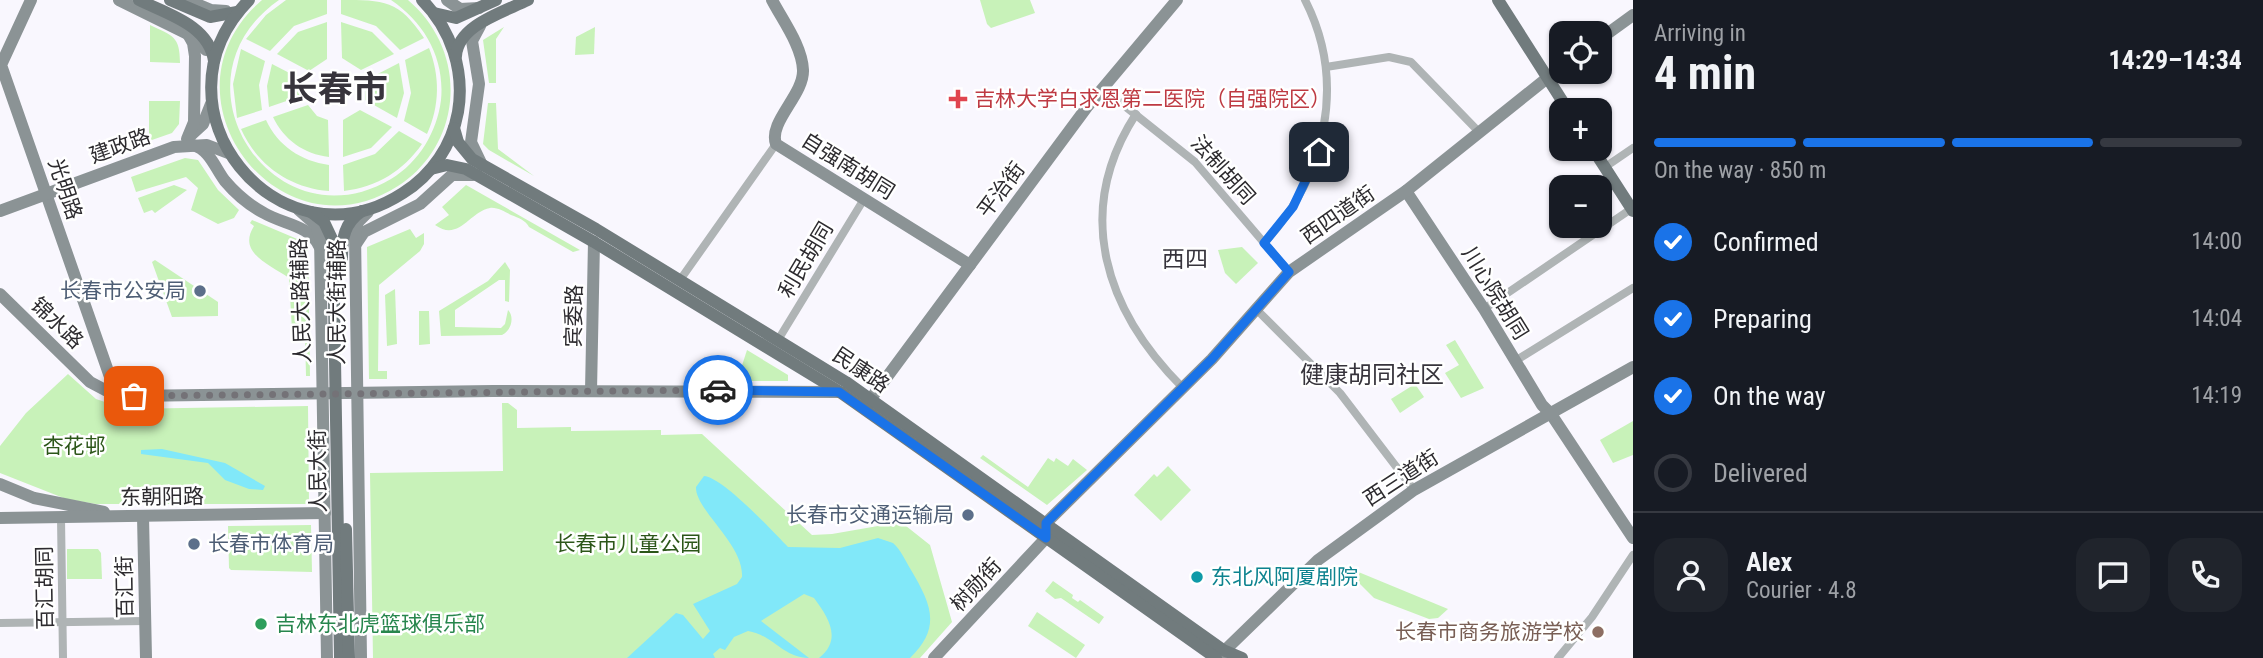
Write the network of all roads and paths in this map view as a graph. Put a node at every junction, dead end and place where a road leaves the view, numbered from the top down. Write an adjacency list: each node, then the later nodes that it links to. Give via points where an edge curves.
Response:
1 (30, 0): 23 (street, 光明路)
2 (119, 0): 22 (street)
3 (139, 0): 28 (main road, via 195,29 208,42)
4 (170, 0): 16 (main road, via 210,17 224,17)
5 (223, 0): 15 (street, via 210,6)
6 (422, 0): 18 (main road)
7 (447, 0): 17 (street, via 460,9)
8 (496, 0): 17 (main road)
9 (528, 0): 20 (main road)
10 (772, 0): 37 (street, via 800,55 804,73 774,132)
11 (1305, 0): 29 (street)
12 (1498, 0): 27 (main road)
13 (1507, 0): 25 (main road)
14 (1176, 1): 56 (street, 平治街)
15 (191, 2): 16 (street, via 224,12)
16 (244, 5): 28 (main road, via 225,32)
17 (479, 8): 18 (main road, via 456,18)
18 (433, 13): 24 (main road)
19 (1633, 15): 21 (street)
20 (485, 22): 24 (main road, via 460,40); 43 (street, via 472,41 479,84 471,142)
21 (1612, 30)
22 (185, 31): 28 (street, via 207,51); 36 (street, via 195,56 194,122)
23 (5, 41): 26 (street, 光明路)
24 (456, 60): 34 (main road, via 460,95)
25 (1549, 64)
26 (1, 65): 45 (street, 光明路)
27 (1549, 66)
28 (213, 67): 32 (main road)
29 (1325, 67): 35 (street, via 1389,57 1412,62); 53 (street, via 1325,122 1314,166 1293,207)
30 (1549, 76): 35 (street, 西四道街)
31 (1121, 103): 33 (street, 法制胡同)
32 (211, 104): 36 (street, via 203,124); 39 (main road)
33 (1136, 114): 53 (street, 法制胡同, via 1195,162); 66 (street, via 1121,141 1108,182 1106,252 1129,322 1155,359)
34 (454, 128): 42 (main road); 43 (main road, 民康路)
35 (1479, 132): 44 (street, 西四道街)
36 (188, 142): 39 (street); 45 (street, 建政路); 55 (street, via 204,150 227,183 254,207 311,233)
37 (776, 144): 46 (street, 自强南胡同); 58 (street, 自强南胡同)
38 (1633, 148): 41 (street)
39 (228, 153): 47 (main road, via 256,185)
40 (1601, 161): 48 (main road)
41 (1611, 163): 48 (main road)
42 (431, 169): 43 (main road, 民康路, via 457,166); 49 (main road, via 409,190)
43 (480, 170): 52 (main road, 民康路); 54 (street, via 452,175 410,212 364,232); 58 (main road, 民康路)
44 (1406, 191): 57 (street, 西四道街); 62 (street, 川心院胡同)
45 (46, 194): 50 (street, 建政路); 70 (street, 光明路)
46 (864, 198): 56 (street, 自强南胡同); 63 (street, 利民胡同)
47 (293, 206): 51 (main road); 55 (street, 人民大路辅路, via 316,225)
48 (1632, 206): 62 (street)
49 (370, 208): 51 (main road, via 337,214); 54 (street, 人民大街辅路, via 358,222); 69 (main road, 人民大街, via 349,222 342,241)
50 (0, 211)
51 (308, 211): 69 (main road, 人民大街, via 324,222 333,241)
52 (594, 242): 67 (street, 宾委路); 68 (main road, 民康路)
53 (1264, 243): 57 (street, 法制胡同)
54 (355, 251): 69 (street, 人民大街辅路)
55 (321, 252): 69 (street, 人民大路辅路)
56 (970, 265): 71 (street, 平治街)
57 (1289, 272): 61 (street, 西四道街)
58 (680, 280): 63 (main road, 民康路)
59 (1633, 288): 64 (street)
60 (0, 295): 70 (street, 锦水路, via 90,382)
61 (1256, 309): 66 (street, 西四道街); 74 (street, via 1340,393)
62 (1484, 309): 64 (street, 川心院胡同)
63 (778, 340): 71 (main road, 民康路)
64 (1515, 360): 72 (street, 川心院胡同)
65 (1633, 367): 72 (street, 西三道街)
66 (1184, 388): 81 (street, 西四道街)
67 (592, 391): 68 (street, 锦水路); 69 (street, 锦水路)
68 (839, 392): 71 (main road, 民康路)
69 (340, 393): 70 (street, 锦水路); 76 (street, 人民大路辅路); 92 (main road, 人民大街); 93 (main road, 人民大街); 94 (street, 人民大街辅路)
70 (116, 394)
71 (867, 404): 81 (main road, 民康路); 82 (main road, 民康路)
72 (1551, 414): 74 (street, 西三道街); 83 (street, 川心院胡同)
73 (0, 484): 75 (street)
74 (1414, 489): 88 (street, 西三道街, via 1318,560)
75 (48, 501): 77 (street); 79 (street)
76 (325, 513): 78 (street, 东朝阳路); 91 (street, 人民大路辅路)
77 (127, 516): 78 (street, 东朝阳路); 79 (street, 东朝阳路)
78 (143, 516): 85 (street, 百汇街)
79 (61, 517): 80 (street, 东朝阳路); 86 (street, 百汇胡同)
80 (0, 519)
81 (1046, 523): 82 (street); 88 (main road, 民康路)
82 (1046, 538): 88 (main road, 民康路); 95 (street, 树勋街)
83 (1633, 538)
84 (1633, 555): 97 (street)
85 (145, 621): 86 (street); 90 (street, 百汇街)
86 (63, 622): 87 (street); 89 (street, 百汇胡同)
87 (0, 623)
88 (1219, 655): 96 (main road, 民康路)
89 (63, 658)
90 (146, 658)
91 (327, 658)
92 (340, 658)
93 (348, 658)
94 (361, 658)
95 (934, 658)
96 (1242, 658)
97 (1559, 658)

